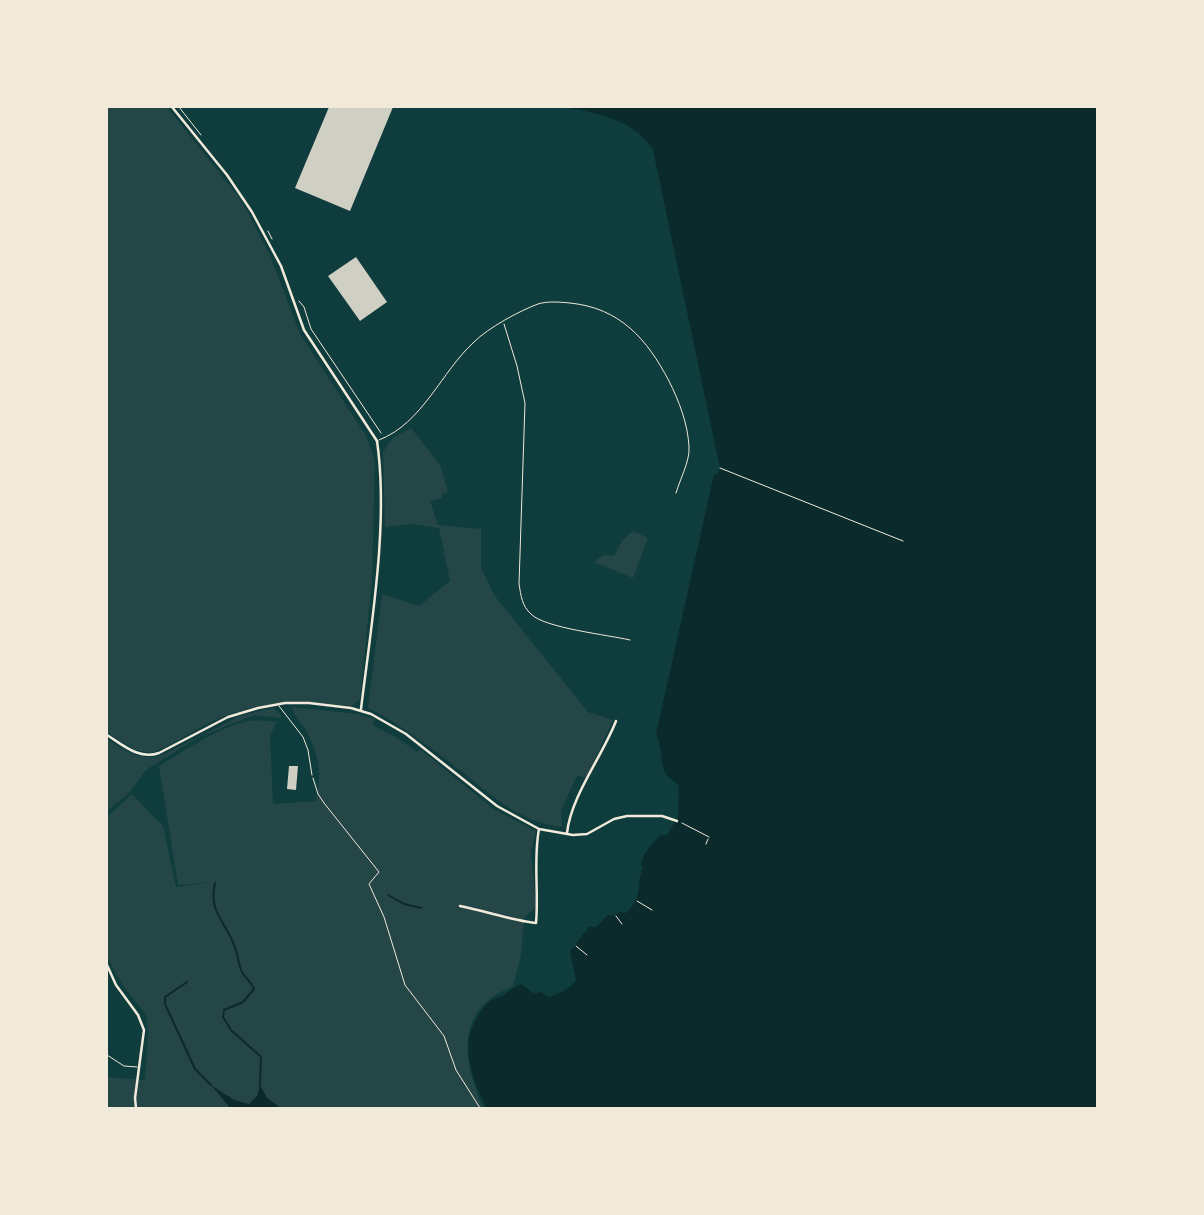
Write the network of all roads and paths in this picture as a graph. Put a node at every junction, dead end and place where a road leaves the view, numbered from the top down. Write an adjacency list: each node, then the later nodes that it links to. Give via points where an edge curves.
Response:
1 (172, 107): 4 (street, via 252,212 281,266 304,330)
2 (306, 314): 4 (path, via 311,329 381,431)
3 (503, 322): 4 (lane, via 475,341 422,408); 6 (lane, via 539,303 560,302 581,304 615,317 639,334 681,405 689,449); 8 (lane, via 525,403 522,601 531,615 544,623)
4 (379, 440): 10 (street, via 380,529)
5 (720, 468): 7 (path)
6 (676, 493)
7 (903, 541)
8 (630, 640)
9 (278, 704): 10 (street); 12 (street, via 228,717 153,755 135,752); 13 (lane, via 303,737)
10 (361, 710): 15 (street, via 406,734 496,806)
11 (616, 721): 17 (street, via 575,803)
12 (107, 735)
13 (312, 775): 31 (path, via 324,803 379,872 369,884 405,985 444,1035 456,1070)
14 (677, 821): 17 (street, via 627,816 587,834); 18 (path)
15 (539, 829): 17 (street); 21 (street, via 536,923)
16 (712, 830): 18 (path)
17 (567, 833)
18 (709, 837): 19 (path)
19 (706, 844)
20 (638, 901): 22 (path)
21 (460, 906)
22 (652, 910)
23 (616, 916): 24 (path)
24 (622, 924)
25 (576, 946): 26 (path)
26 (587, 956)
27 (107, 965): 29 (street, via 142,1022)
28 (107, 1055): 29 (lane, via 124,1066)
29 (139, 1067): 30 (street)
30 (136, 1108)
31 (480, 1108)

